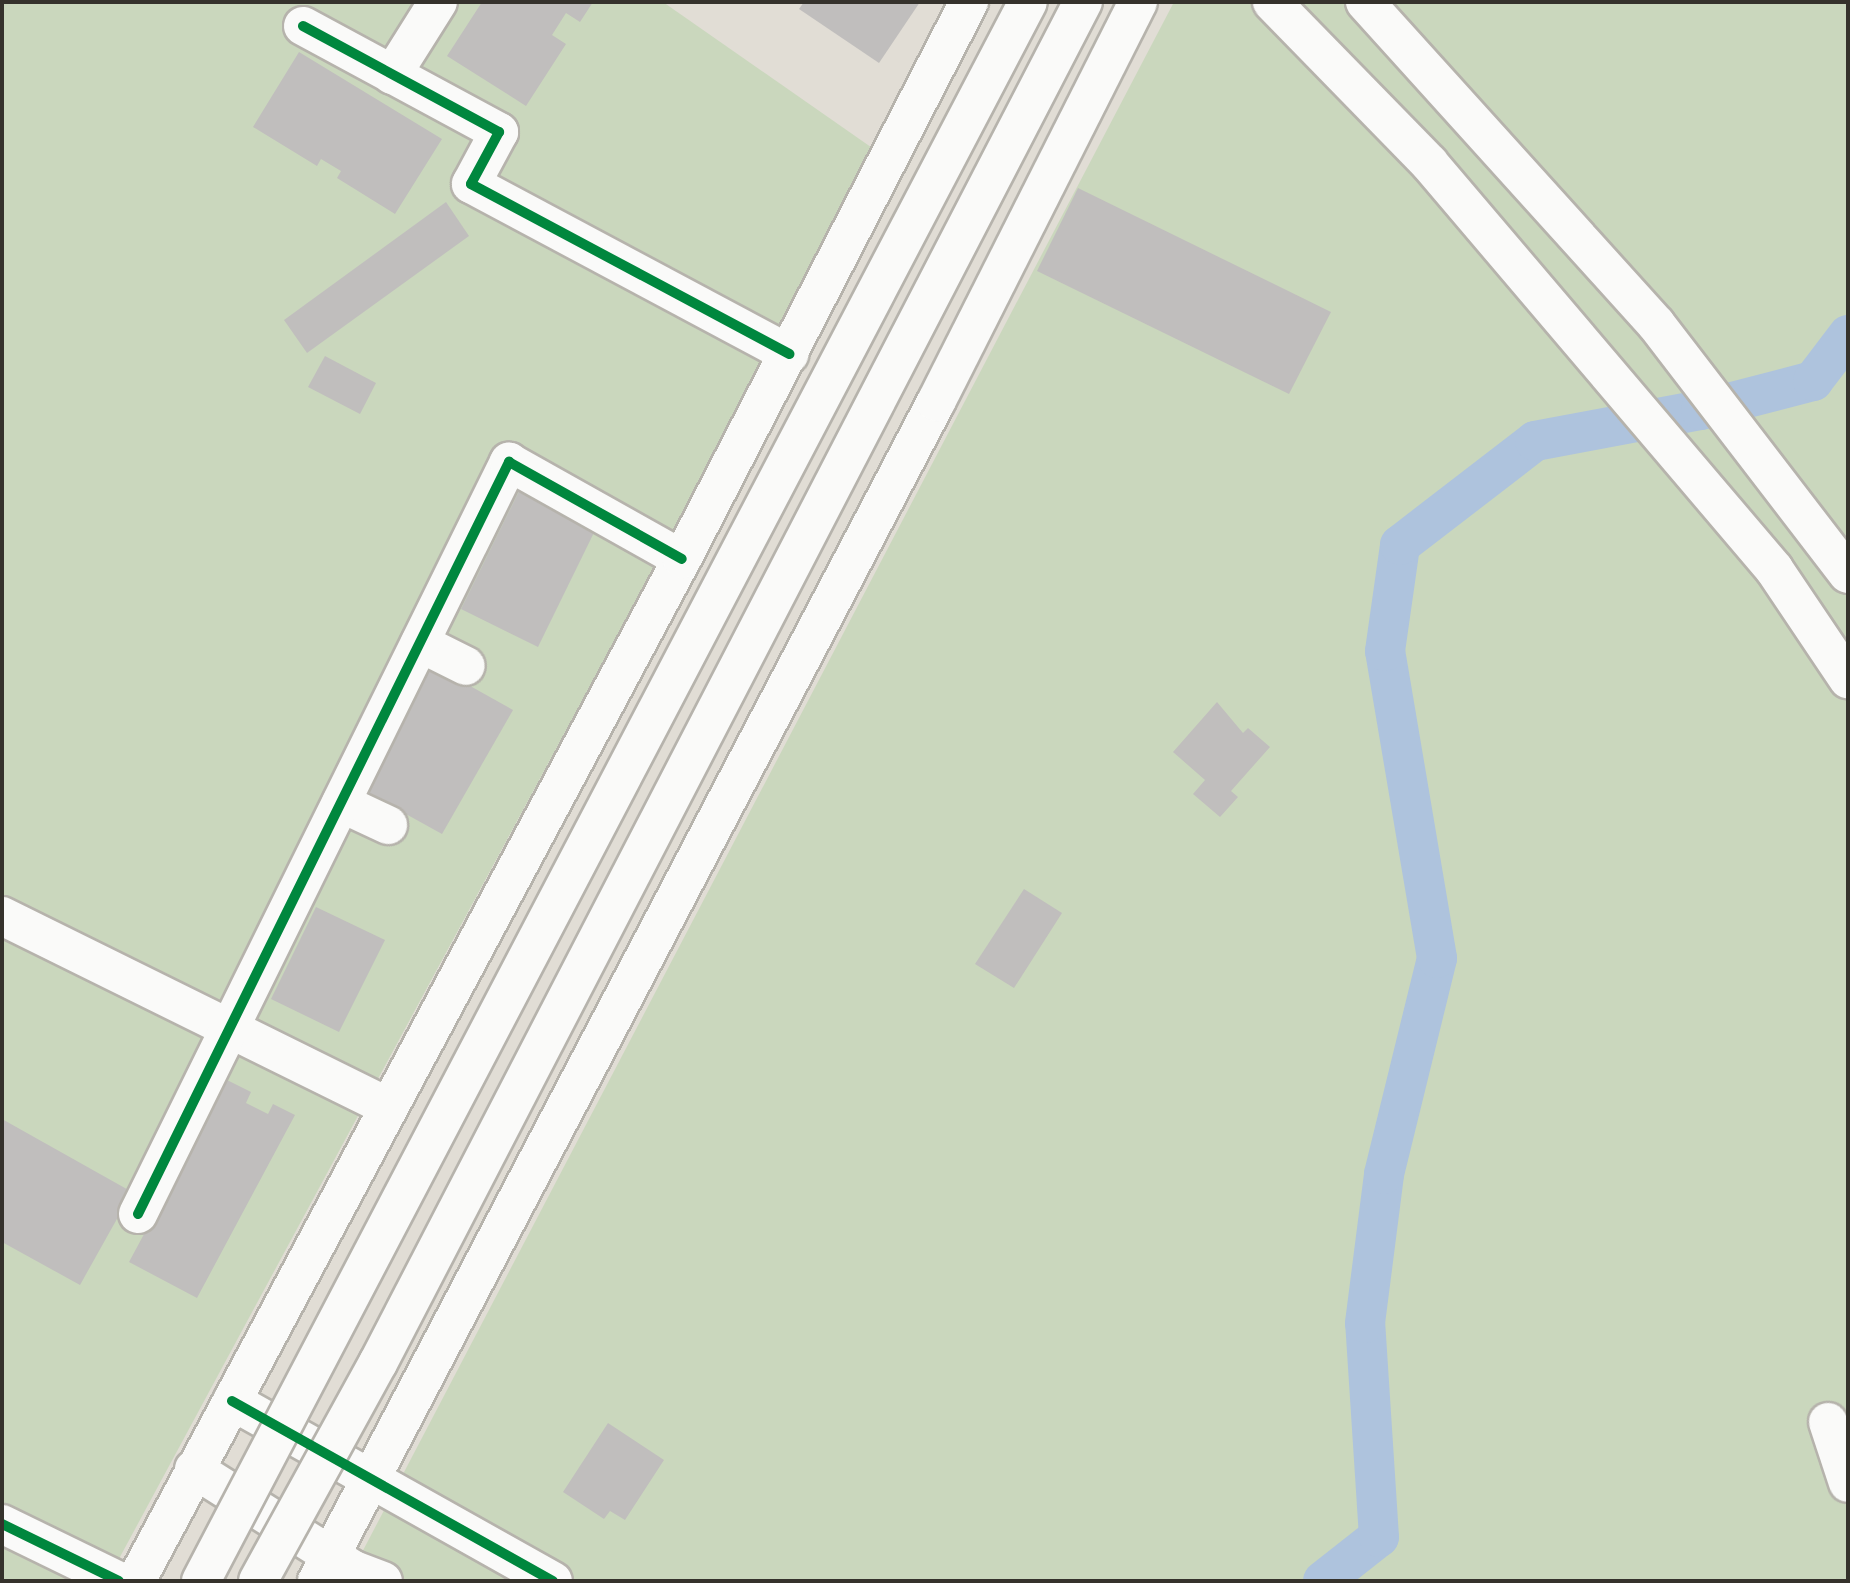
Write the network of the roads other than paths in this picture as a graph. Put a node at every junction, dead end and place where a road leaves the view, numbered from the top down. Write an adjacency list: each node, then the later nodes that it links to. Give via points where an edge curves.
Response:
1 (438, 2): 9 (main road)
2 (969, 2): 10 (main road)
3 (1028, 2): 31 (main road, bridge)
4 (1083, 2): 32 (main road, bridge)
5 (1138, 2): 25 (main road, via 923,427)
6 (1272, 2): 15 (main road, via 1429,163 1774,569)
7 (1366, 2): 12 (main road, via 1656,324)
8 (303, 26): 9 (main road)
9 (392, 75): 10 (main road, via 499,132 471,184)
10 (790, 354): 11 (main road)
11 (682, 559): 13 (main road, via 509,462); 20 (main road)
12 (1848, 574)
13 (420, 643): 14 (main road); 16 (main road)
14 (466, 666)
15 (1848, 679)
16 (341, 803): 17 (main road); 19 (main road)
17 (388, 825)
18 (2, 916): 19 (main road)
19 (231, 1026): 20 (main road); 21 (main road)
20 (388, 1107): 22 (main road)
21 (138, 1214)
22 (232, 1401): 24 (main road); 25 (main road)
23 (1828, 1422): 26 (main road)
24 (194, 1469): 28 (main road); 30 (main road)
25 (370, 1483): 28 (main road); 34 (main road)
26 (1848, 1483)
27 (2, 1524): 29 (main road)
28 (324, 1568): 33 (main road)
29 (118, 1581)
30 (136, 1581)
31 (201, 1581)
32 (258, 1581)
33 (383, 1581)
34 (553, 1581)

